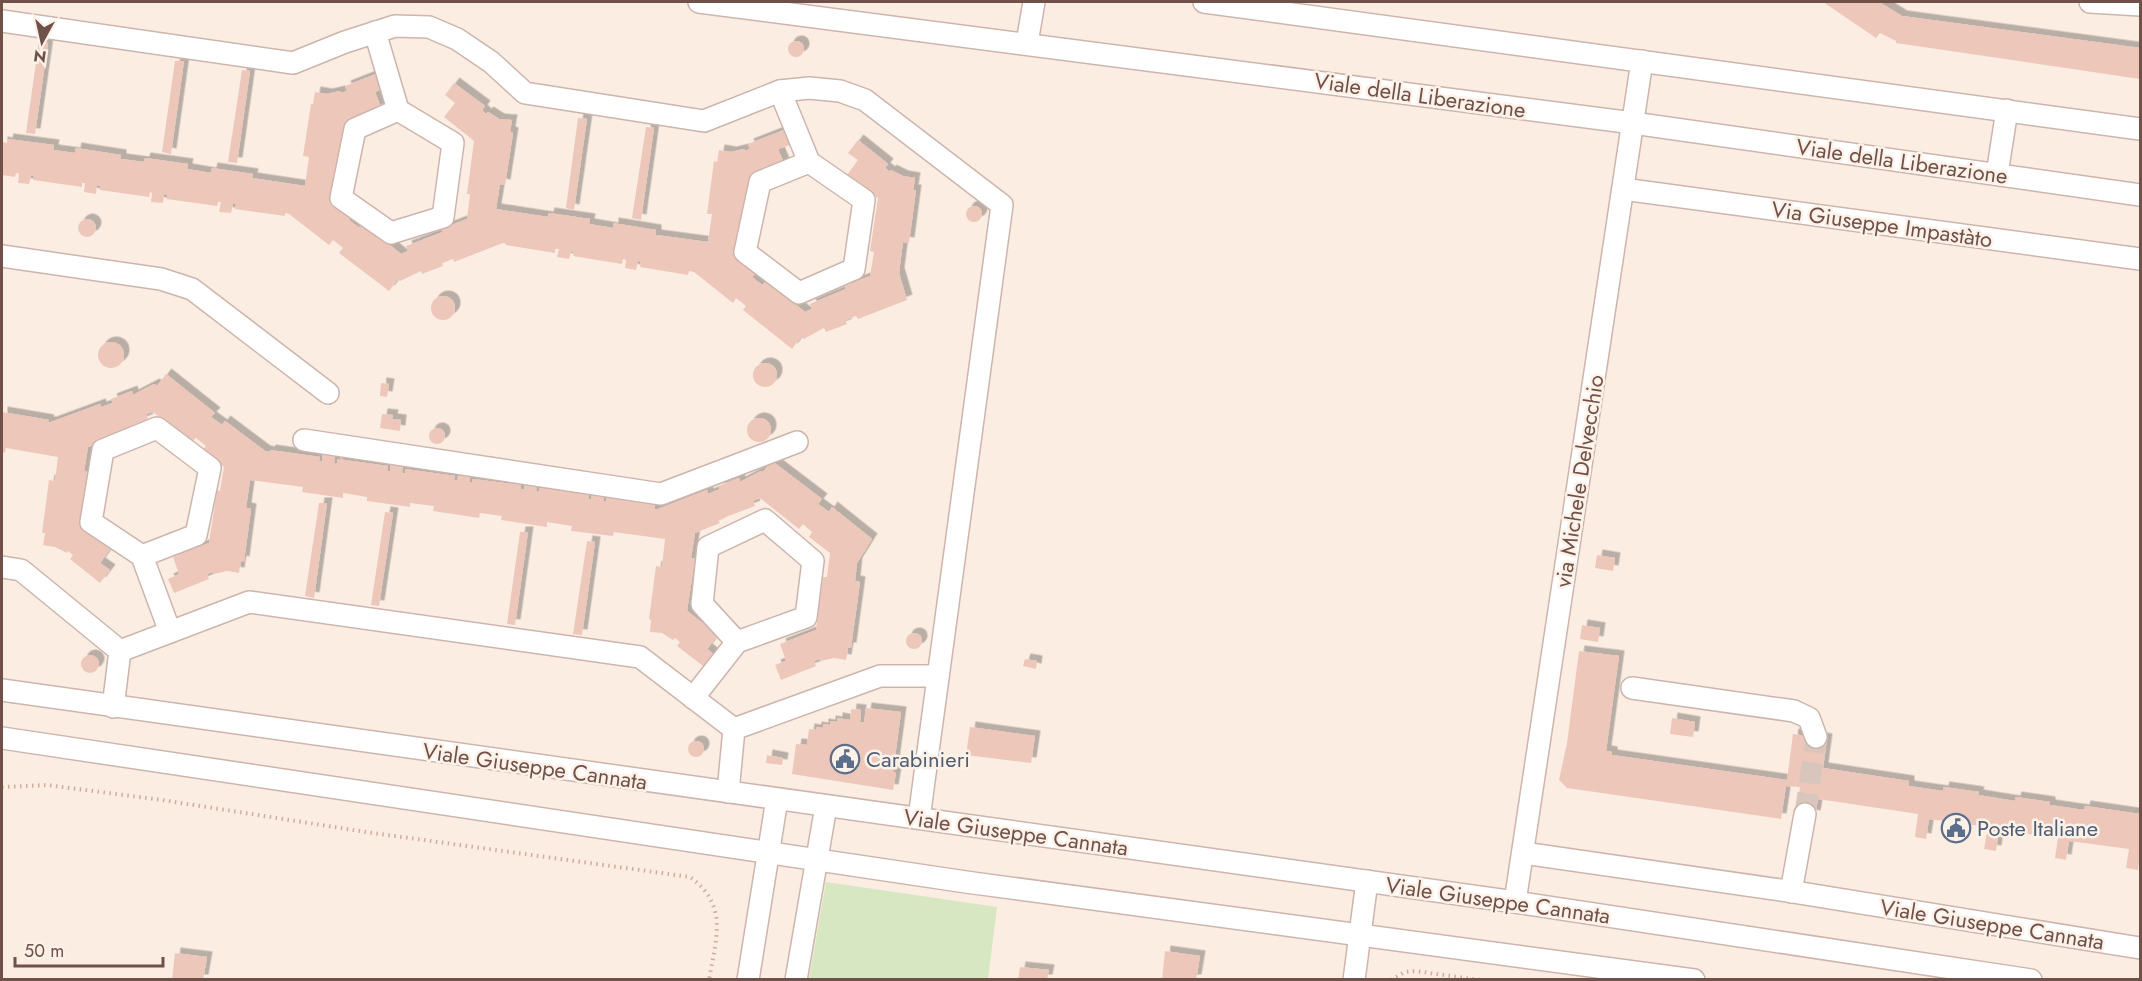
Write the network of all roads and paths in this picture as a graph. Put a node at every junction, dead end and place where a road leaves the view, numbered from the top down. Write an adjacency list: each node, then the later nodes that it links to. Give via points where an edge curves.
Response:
1 (699, 2): 7 (street, Viale della Liberazione)
2 (1034, 2): 10 (street)
3 (1204, 2): 5 (street)
4 (2091, 2): 6 (street)
5 (1226, 3): 11 (street)
6 (2140, 5)
7 (839, 10): 10 (street, Viale della Liberazione)
8 (2, 21): 9 (street, via 293,63)
9 (375, 32): 12 (street, via 395,26 429,27 457,39 491,62 525,93 704,121); 13 (street)
10 (1027, 43): 15 (street, Viale della Liberazione)
11 (1642, 61): 14 (street); 15 (street, via Michele Delvecchio)
12 (780, 92): 17 (street); 31 (street, via 809,88 840,91 865,100 1002,205)
13 (398, 110): 13 (street, via 355,129 342,198 391,233 443,217 453,144)
14 (2007, 110): 16 (street); 18 (street)
15 (1633, 123): 18 (street, Viale della Liberazione); 19 (street, via Michele Delvecchio)
16 (2140, 129)
17 (809, 162): 17 (street, via 760,182 745,252 799,293 854,269 864,200)
18 (1997, 174): 20 (street, Viale della Liberazione)
19 (1623, 189): 22 (street, Via Giuseppe Impastàto); 46 (street, via Michele Delvecchio)
20 (2140, 195)
21 (2, 256): 23 (street, via 161,279 192,289)
22 (2140, 259)
23 (328, 393)
24 (304, 440): 25 (street, via 661,494)
25 (797, 442)
26 (142, 556): 26 (street, via 196,535 210,468 157,428 103,450 91,522); 28 (street)
27 (2, 567): 30 (street, via 21,570)
28 (170, 632): 30 (street); 34 (street, via 249,603 640,657)
29 (737, 642): 29 (street, via 806,617 813,561 765,520 708,547 702,604); 34 (street)
30 (120, 651): 35 (street)
31 (938, 676): 36 (street, via 880,676); 44 (street)
32 (1632, 688): 37 (street, via 1794,711 1809,718)
33 (2, 690): 35 (street, Viale Giuseppe Cannata)
34 (693, 698): 36 (street)
35 (113, 707): 40 (street, Viale Giuseppe Cannata)
36 (734, 729): 40 (street)
37 (1816, 737)
38 (2, 738): 45 (street)
39 (2, 786): 53 (path, via 47,785 162,800 690,877 702,886 717,912)
40 (728, 792): 41 (street, Viale Giuseppe Cannata)
41 (777, 799): 42 (street, Viale Giuseppe Cannata); 45 (street)
42 (826, 806): 44 (street, Viale Giuseppe Cannata); 47 (street)
43 (1805, 814): 49 (street)
44 (919, 818): 48 (street, Viale Giuseppe Cannata)
45 (768, 853): 47 (street); 54 (street)
46 (1523, 853): 49 (street, Viale Giuseppe Cannata); 50 (street, via Michele Delvecchio)
47 (818, 860): 51 (street); 55 (street)
48 (1367, 881): 50 (street, Viale Giuseppe Cannata); 51 (street)
49 (1791, 892): 52 (street, Viale Giuseppe Cannata)
50 (1515, 902): 60 (street, Viale Giuseppe Cannata)
51 (1361, 934): 56 (street); 59 (street)
52 (2140, 948)
53 (709, 980)
54 (748, 980)
55 (795, 980)
56 (1354, 980)
57 (1391, 980): 58 (path, via 1415,971)
58 (1480, 980)
59 (1694, 980)
60 (2031, 980)

